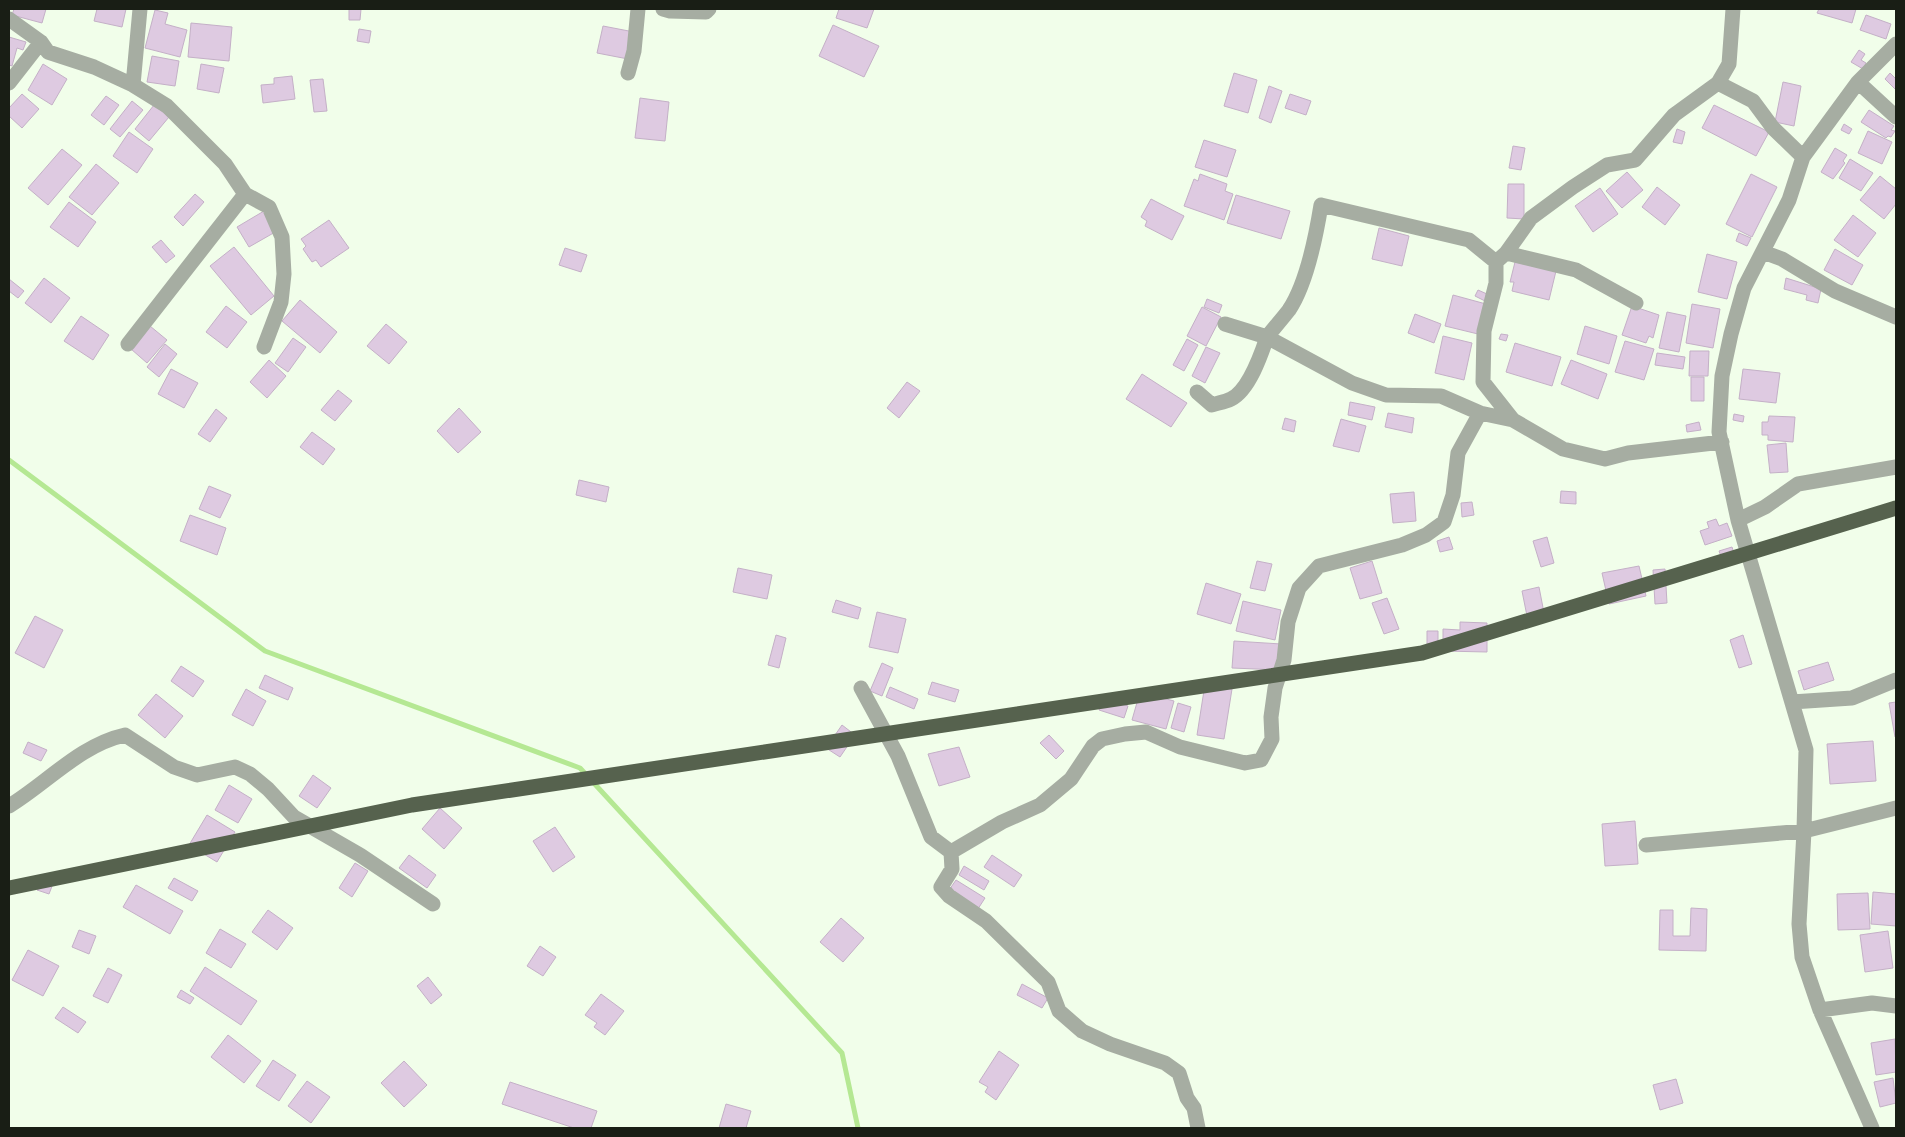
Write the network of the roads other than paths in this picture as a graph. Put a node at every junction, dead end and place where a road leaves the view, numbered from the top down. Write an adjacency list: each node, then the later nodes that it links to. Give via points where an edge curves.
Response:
1 (140, 9): 13 (street)
2 (638, 9): 9 (street, via 634,51)
3 (663, 9): 4 (street, via 706,12)
4 (709, 9)
5 (1733, 9): 10 (street, via 1729,64)
6 (9, 19): 7 (street)
7 (40, 42): 12 (street); 13 (street, via 48,52 94,67)
8 (1896, 44): 11 (street)
9 (628, 73)
10 (1718, 82): 15 (street, via 1753,101 1773,128); 18 (street, via 1674,115 1635,160 1607,165 1531,218)
11 (1858, 82): 14 (street); 15 (street)
12 (9, 83)
13 (133, 85): 16 (street, via 168,106 198,135 225,164)
14 (1896, 117)
15 (1803, 157): 17 (street, via 1790,200)
16 (245, 194): 23 (street); 24 (street, via 268,207 282,238 284,274 281,302)
17 (1762, 252): 20 (street, via 1782,259 1834,291); 28 (street, via 1744,288 1722,376)
18 (1501, 258): 19 (street, via 1576,270); 22 (street, via 1469,240 1321,205 1316,239 1305,274 1290,308); 27 (street, via 1484,331 1483,382)
19 (1636, 303)
20 (1896, 317)
21 (1225, 324): 22 (street)
22 (1267, 338): 25 (street, via 1248,382 1233,398 1212,405); 26 (street, via 1352,383 1386,395 1441,396)
23 (128, 344)
24 (264, 347)
25 (1197, 392)
26 (1480, 413): 27 (street); 39 (street, via 1458,453 1453,495 1444,522 1426,535 1402,545 1319,566 1299,588 1288,622 1284,660 1275,688 1272,739 1261,760 1245,763 1180,747 1146,732 1102,739 1071,779 1040,805 1002,822)
27 (1513, 420): 28 (street, via 1563,449 1605,459)
28 (1722, 442): 31 (street)
29 (1896, 467): 31 (street, via 1798,484 1765,507)
30 (1896, 508): 40 (highway, via 1422,653 412,805)
31 (1738, 520): 34 (street)
32 (1896, 680): 34 (street, via 1852,698)
33 (861, 688): 39 (street, via 898,756 931,837)
34 (1792, 702): 37 (street, via 1806,750)
35 (9, 806): 41 (street, via 87,751 108,739 124,735 174,767 197,775 235,767 250,774 294,817 360,855)
36 (1896, 808): 37 (street)
37 (1804, 831): 38 (street); 43 (street, via 1799,924 1802,957)
38 (1646, 845)
39 (951, 852): 44 (street, via 952,869 941,887 949,896 986,921 1048,982 1059,1012 1082,1031 1165,1063 1179,1073 1194,1108)
40 (9, 888)
41 (433, 904)
42 (1896, 1006): 43 (street, via 1872,1003)
43 (1820, 1010): 45 (street)
44 (1198, 1128)
45 (1872, 1128)

